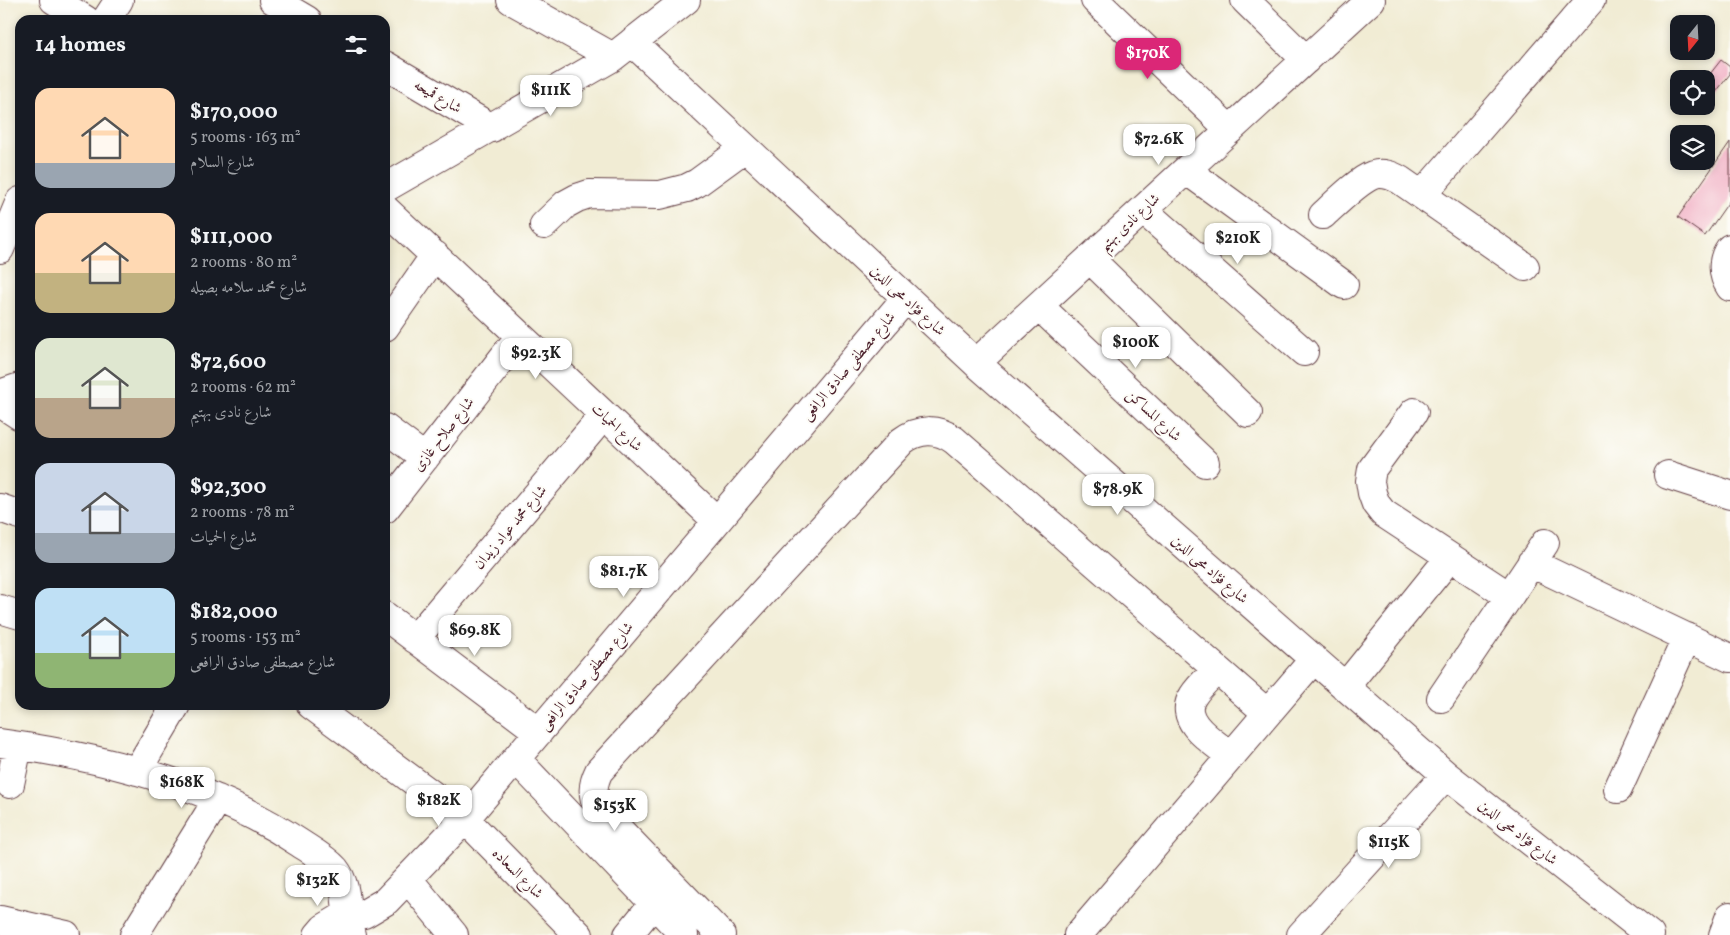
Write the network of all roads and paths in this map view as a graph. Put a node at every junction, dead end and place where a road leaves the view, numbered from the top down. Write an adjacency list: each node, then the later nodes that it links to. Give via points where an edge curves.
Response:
1 (54, 0): 10 (street)
2 (119, 0): 11 (street)
3 (273, 0): 12 (street)
4 (511, 0): 13 (street, شارع فؤاد محى الدين)
5 (686, 0): 13 (street)
6 (1095, 0): 17 (street)
7 (1245, 0): 14 (street)
8 (1371, 0): 14 (street, شارع نادى بهتيم)
9 (1591, 0): 21 (street)
10 (78, 15)
11 (109, 15)
12 (298, 15)
13 (622, 49): 16 (street); 18 (street, شارع فؤاد محى الدين)
14 (1306, 60): 17 (street, شارع نادى بهتيم)
15 (390, 68): 16 (street, شارع قميحه)
16 (492, 128): 20 (street)
17 (1230, 130): 19 (street, شارع نادى بهتيم)
18 (745, 148): 26 (street, via 686,188 660,195 588,194 566,204); 34 (street, شارع فؤاد محى الدين)
19 (1186, 170): 22 (street, شارع نادى بهتيم); 32 (street)
20 (390, 185)
21 (1422, 195): 25 (street, via 1391,175 1373,175); 31 (street)
22 (1143, 210): 30 (street, شارع نادى بهتيم); 38 (street)
23 (15, 213): 28 (street)
24 (390, 214): 29 (street, شارع الحميات)
25 (1323, 214)
26 (544, 226)
27 (1730, 248): 33 (street, via 1723,268)
28 (0, 249)
29 (435, 255): 36 (street); 37 (street, شارع الحميات)
30 (1090, 259): 35 (street, شارع نادى بهتيم); 45 (street)
31 (1525, 267)
32 (1344, 285)
33 (1730, 287)
34 (906, 298): 39 (street, شارع فؤاد محى الدين); 55 (street, شارع مصطفى صادق الرافعى)
35 (1038, 306): 39 (street, شارع نادى بهتيم); 49 (street, شارع المساكن)
36 (390, 320)
37 (520, 336): 46 (street, شارع الحميات); 48 (street, شارع صلاح غازى)
38 (1304, 352)
39 (976, 364): 64 (street, شارع فؤاد محى الدين)
40 (15, 389): 41 (street)
41 (0, 394)
42 (0, 403): 44 (street)
43 (1414, 412): 56 (street, via 1372,470 1372,493 1383,513)
44 (15, 413)
45 (1248, 413)
46 (604, 415): 55 (street, شارع الحميات); 62 (street, شارع محمد عواد زيدان)
47 (390, 432): 48 (street)
48 (425, 458): 52 (street, شارع صلاح غازى)
49 (1205, 463)
50 (1668, 474): 51 (street)
51 (1730, 495)
52 (390, 503)
53 (0, 508): 54 (street)
54 (15, 512)
55 (717, 521): 71 (street, شارع مصطفى صادق الرافعى)
56 (1450, 557): 57 (street); 66 (street)
57 (1509, 596): 61 (street, via 1538,553); 67 (street)
58 (0, 609): 59 (street)
59 (15, 614)
60 (390, 620): 62 (street)
61 (1687, 637): 63 (street); 78 (street)
62 (415, 639): 71 (street)
63 (1730, 658)
64 (1314, 659): 66 (street, شارع فؤاد محى الدين); 70 (street)
65 (1217, 670): 70 (street); 73 (street, via 1193,696 1190,713 1197,728); 94 (street, via 954,440 946,434 928,430 910,435 612,756 594,780 592,790 598,808)
66 (1345, 687): 76 (street, شارع فؤاد محى الدين)
67 (1441, 698)
68 (173, 710): 75 (street)
69 (318, 710): 80 (street, شارع السعاده)
70 (1267, 713): 73 (street)
71 (539, 732): 74 (street, شارع مصطفى صادق الرافعى)
72 (9, 744): 75 (street, via 60,752); 77 (street)
73 (1231, 756): 95 (street)
74 (516, 759): 80 (street, شارع مصطفى صادق الرافعى); 82 (street)
75 (137, 771): 79 (street)
76 (1446, 775): 96 (street); 97 (street, شارع فؤاد محى الدين)
77 (10, 784)
78 (1618, 789)
79 (218, 799): 85 (street, via 287,835 335,870 343,884); 87 (street)
80 (465, 819): 81 (street, شارع مصطفى صادق الرافعى); 91 (street, شارع السعاده)
81 (408, 879): 85 (street, شارع مصطفى صادق الرافعى, via 380,907); 90 (street)
82 (654, 903): 92 (street); 93 (street)
83 (1730, 916): 98 (street)
84 (0, 920): 86 (street)
85 (349, 925): 89 (street, شارع مصطفى صادق الرافعى, via 332,923)
86 (29, 931): 88 (street)
87 (137, 934)
88 (66, 935)
89 (318, 935)
90 (454, 935)
91 (579, 935)
92 (628, 935)
93 (684, 935)
94 (721, 935)
95 (1078, 935)
96 (1301, 935)
97 (1650, 935)
98 (1723, 935)

